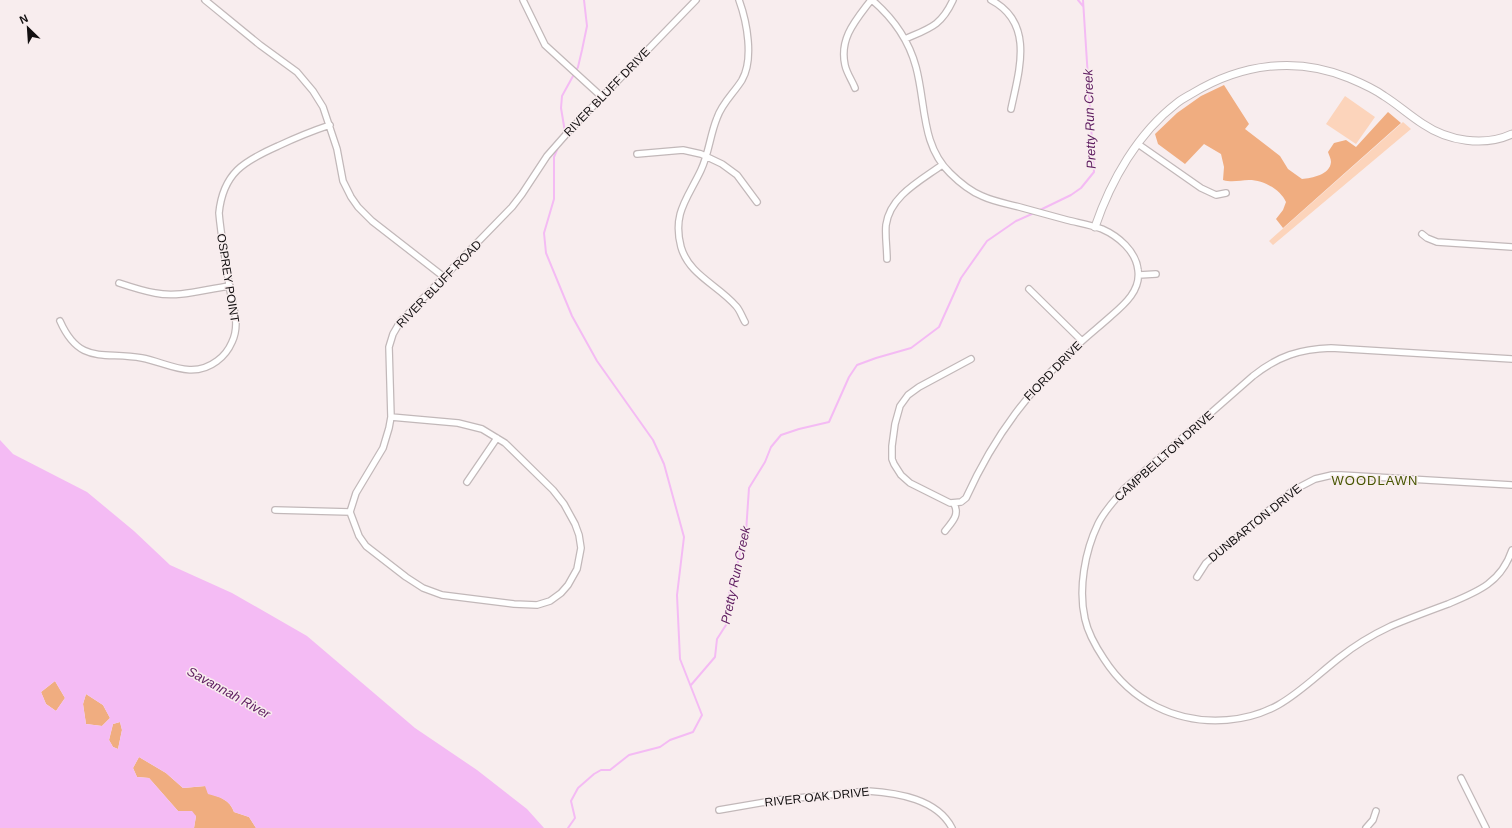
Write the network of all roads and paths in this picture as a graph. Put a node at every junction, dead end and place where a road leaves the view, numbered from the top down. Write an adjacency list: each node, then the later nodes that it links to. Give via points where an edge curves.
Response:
1 (205, 0): 12 (street, via 297,72 318,99)
2 (523, 0): 10 (street, via 545,45)
3 (696, 0): 10 (street, RIVER BLUFF DRIVE)
4 (739, 0): 16 (street, via 748,47 747,68 742,80 720,111)
5 (872, 0): 8 (street, via 893,20); 9 (street, via 852,24 844,43 845,65)
6 (953, 0): 8 (street, via 939,22)
7 (991, 0): 11 (street, via 1011,16 1018,29 1020,59)
8 (905, 39): 17 (street, via 917,69 927,133)
9 (855, 88)
10 (602, 97): 18 (street, RIVER BLUFF DRIVE, via 547,156)
11 (1011, 109)
12 (330, 125): 27 (street, via 343,180 358,207 372,221); 29 (street, OSPREY POINT, via 251,158 239,167 231,178 220,201 219,213)
13 (1512, 134): 14 (street, via 1484,141 1450,137 1429,128 1360,82 1314,67 1278,66 1232,74 1201,88 1177,102)
14 (1138, 144): 19 (street, via 1201,188 1216,195); 21 (street, via 1104,200)
15 (637, 154): 16 (street, via 683,150 696,152)
16 (707, 158): 20 (street, via 738,175); 32 (street, via 681,206 681,246 697,274 731,301)
17 (942, 165): 21 (street, via 959,182 981,196); 24 (street, via 903,193 894,204 886,225)
18 (525, 190): 27 (street, RIVER BLUFF ROAD, via 501,219)
19 (1226, 194)
20 (756, 202)
21 (1095, 227): 26 (street, via 1110,234 1129,250 1137,263)
22 (1422, 234): 23 (street, via 1437,242)
23 (1512, 247)
24 (887, 260)
25 (1156, 274): 26 (street)
26 (1139, 275): 33 (street, FIORD DRIVE, via 1134,292 1124,305)
27 (444, 277): 36 (street, RIVER BLUFF ROAD, via 400,322 393,334 389,354)
28 (119, 283): 29 (street, via 163,294)
29 (230, 286): 31 (street, OSPREY POINT, via 237,322 232,342 220,359 197,370 185,370 140,358 92,354 79,348 70,339)
30 (1029, 289): 33 (street)
31 (60, 321)
32 (745, 322)
33 (1082, 341): 40 (street, FIORD DRIVE, via 1012,416 988,453 966,498)
34 (1512, 358): 44 (street, CAMPBELLTON DRIVE, via 1320,348 1296,352 1271,363 1124,489 1109,506 1098,523 1090,545 1082,582 1085,618 1098,651 1117,677 1133,692 1157,708 1173,714 1208,720 1253,716 1282,703 1340,657 1390,627 1486,586 1499,575 1509,561)
35 (971, 359): 40 (street, via 908,395 900,406 892,446 894,464 905,479)
36 (391, 417): 37 (street, via 466,424 482,429); 42 (street, RIVER BLUFF ROAD, via 383,448 356,493)
37 (497, 438): 38 (street); 42 (street, via 506,443 553,490 570,514 579,535 581,555 577,569 568,585 550,601 537,605 514,604 442,595 423,588 366,546 355,528)
38 (467, 482)
39 (1512, 484): 45 (street, DUNBARTON DRIVE, via 1341,475 1315,479 1295,489 1274,506 1206,563)
40 (954, 504): 43 (street, via 955,517)
41 (275, 510): 42 (street)
42 (350, 512)
43 (945, 531)
44 (1512, 550)
45 (1197, 577)
46 (1462, 778): 51 (street)
47 (719, 810): 49 (street, RIVER OAK DRIVE, via 777,800 868,791 882,792 904,796 934,808 944,816)
48 (1376, 811): 50 (street)
49 (952, 828)
50 (1366, 828)
51 (1486, 828)

